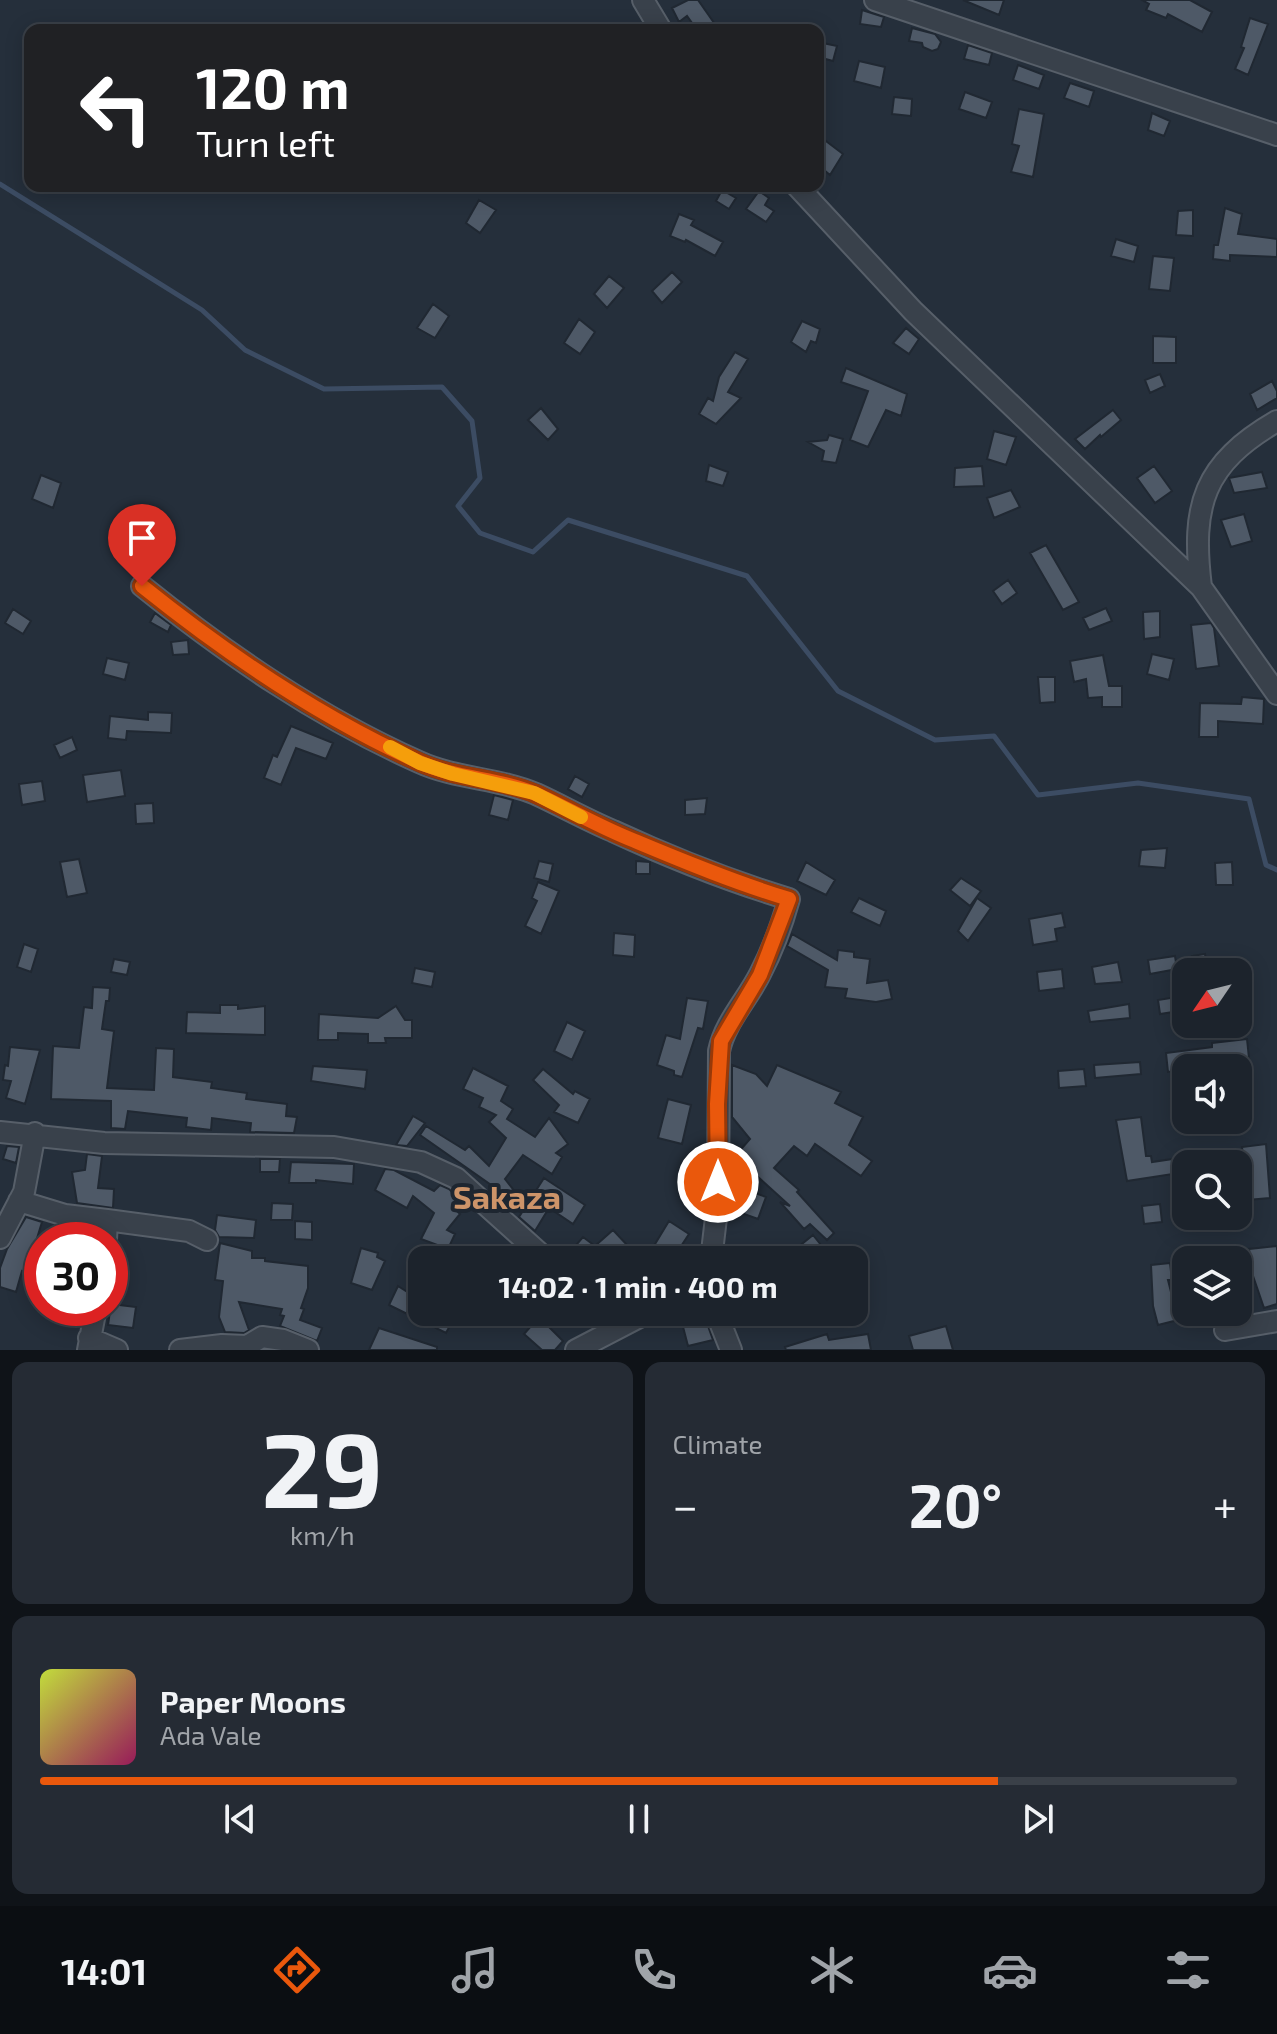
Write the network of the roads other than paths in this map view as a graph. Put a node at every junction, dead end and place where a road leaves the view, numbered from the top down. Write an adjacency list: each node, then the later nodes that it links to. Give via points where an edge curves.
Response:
1 (643, 0): 3 (street)
2 (875, 0): 4 (street)
3 (657, 24)
4 (1277, 135)
5 (803, 192): 8 (street, via 913,311)
6 (1277, 421): 8 (street, via 1233,454 1204,494 1196,552)
7 (142, 586): 18 (street, via 240,661 420,763 534,793 636,842 789,899 760,975 719,1051)
8 (1201, 587): 9 (street)
9 (1277, 694)
10 (0, 1132): 11 (street)
11 (35, 1133): 12 (street); 17 (street, via 104,1143 334,1147 421,1162 456,1178)
12 (19, 1201): 13 (street); 15 (street)
13 (84, 1222)
14 (128, 1230): 16 (street, via 189,1231)
15 (0, 1238)
16 (207, 1240)
17 (531, 1246)
18 (713, 1246)
19 (1277, 1321): 22 (street)
20 (602, 1326): 27 (street)
21 (722, 1326): 28 (street)
22 (1225, 1330)
23 (88, 1344): 24 (street)
24 (117, 1350)
25 (180, 1350): 26 (street, via 247,1346 262,1337)
26 (308, 1350)
27 (576, 1350)
28 (731, 1350)

